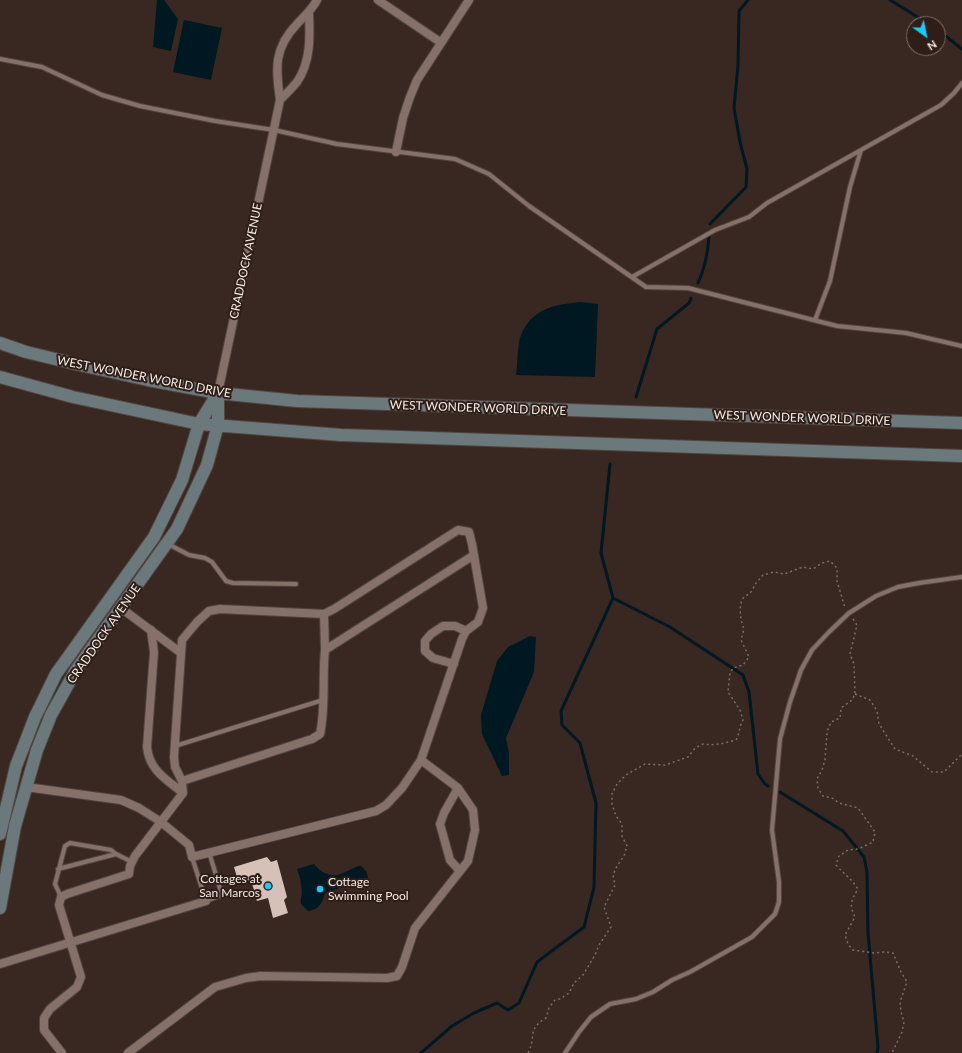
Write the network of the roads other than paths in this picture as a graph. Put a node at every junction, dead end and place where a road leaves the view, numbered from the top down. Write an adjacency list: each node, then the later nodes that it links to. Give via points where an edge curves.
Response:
1 (317, 0): 4 (street)
2 (378, 0): 5 (street)
3 (469, 0): 5 (street)
4 (310, 12): 8 (street, via 309,49 305,66 297,81); 8 (street, via 296,25 278,57)
5 (440, 42): 11 (street, via 410,97)
6 (0, 59): 9 (lane, via 42,67 102,95 140,106)
7 (962, 83): 10 (lane, via 941,105)
8 (280, 100): 9 (street, CRADDOCK AVENUE)
9 (274, 130): 11 (lane, via 337,144); 17 (street, CRADDOCK AVENUE)
10 (861, 150): 12 (lane, via 767,203 749,217 715,230); 13 (lane, via 850,187 830,281)
11 (396, 152): 12 (lane, via 455,159 489,174 529,206)
12 (632, 277): 13 (lane, via 646,287 688,288)
13 (815, 320): 15 (lane, via 837,326 906,333)
14 (0, 343): 17 (main road, WEST WONDER WORLD DRIVE, via 80,365)
15 (962, 346)
16 (0, 377): 19 (main road, via 73,397)
17 (218, 393): 18 (main road, WEST WONDER WORLD DRIVE, via 303,402); 19 (main road, CRADDOCK AVENUE); 20 (main road, CRADDOCK AVENUE)
18 (962, 423)
19 (199, 424): 20 (main road); 41 (main road, CRADDOCK AVENUE, via 182,480 154,537 56,674 35,716 16,766)
20 (218, 425): 21 (main road, via 341,435); 22 (main road, CRADDOCK AVENUE, via 207,465 177,529)
21 (962, 456)
22 (167, 543): 25 (lane, via 189,555 212,562 226,580 233,583); 26 (main road, CRADDOCK AVENUE)
23 (474, 555): 27 (street, via 468,532 458,530); 29 (street, via 483,608 478,622); 30 (street)
24 (962, 577): 55 (lane, via 898,587 876,596 848,613 812,650 801,670 780,739 772,830 779,882 779,902 775,914 752,937 690,972 636,999 610,1004 591,1017)
25 (296, 584)
26 (121, 608): 28 (street); 37 (main road, CRADDOCK AVENUE, via 76,670 51,715)
27 (324, 614): 30 (street); 31 (street, via 220,608 209,611 197,622 182,640)
28 (151, 630): 31 (street); 39 (street, via 154,652 148,758 156,771)
29 (466, 631): 32 (street); 32 (street, via 455,626 443,626 425,641 425,651 433,658)
30 (325, 650): 33 (street)
31 (181, 653): 34 (street)
32 (454, 664): 35 (street)
33 (323, 700): 34 (lane); 36 (street, via 320,734 312,739)
34 (175, 746): 36 (street, via 175,768)
35 (421, 760): 38 (street); 42 (street, via 402,788 386,805 376,811)
36 (182, 781): 39 (street)
37 (26, 787): 40 (street, via 122,800); 50 (main road, CRADDOCK AVENUE, via 15,826)
38 (458, 788): 47 (street, via 473,810 475,830 468,861); 47 (street, via 440,824 450,860)
39 (183, 794): 40 (street)
40 (161, 822): 44 (street, via 189,845); 45 (street, via 134,856)
41 (0, 834)
42 (209, 852): 44 (street); 49 (lane, via 222,895)
43 (116, 854): 45 (lane); 46 (lane); 46 (lane, via 111,850 70,843 64,846)
44 (192, 857): 49 (lane)
45 (132, 863): 48 (street, via 129,874)
46 (58, 869): 48 (lane, via 55,884)
47 (460, 870): 54 (street, via 415,928 397,976 260,976 230,982 215,987)
48 (61, 897): 51 (street, via 60,905)
49 (206, 901): 51 (street)
50 (0, 908)
51 (70, 943): 52 (street); 53 (street, via 81,976 76,987 50,1009 44,1018 44,1030)
52 (0, 964)
53 (62, 1053)
54 (128, 1053)
55 (565, 1053)

